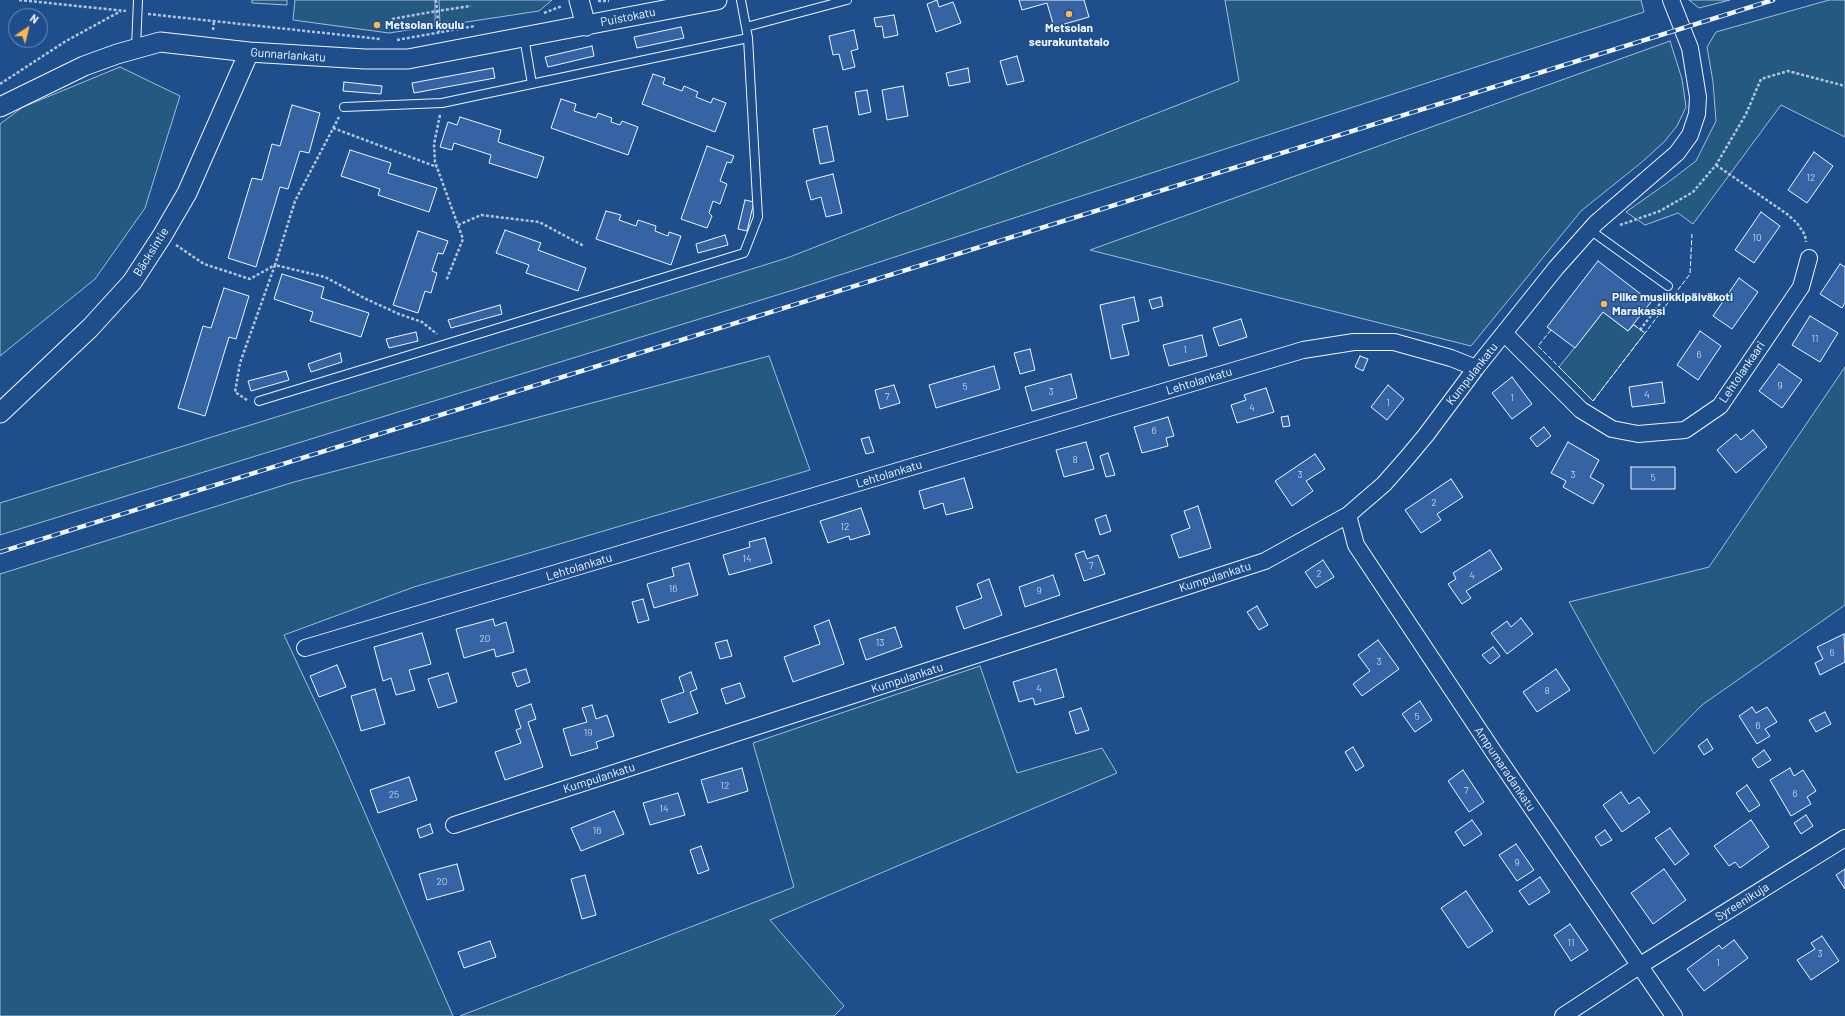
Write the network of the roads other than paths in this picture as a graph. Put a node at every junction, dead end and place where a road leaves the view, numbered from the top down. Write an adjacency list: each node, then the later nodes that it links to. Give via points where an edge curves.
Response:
1 (138, 0): 11 (lane)
2 (579, 0): 7 (street)
3 (717, 0): 7 (street, Puistokatu)
4 (741, 0): 8 (lane)
5 (847, 0): 8 (lane)
6 (1671, 0): 16 (street, Kumpulankatu, via 1690,48 1698,97 1697,114 1690,135 1677,153)
7 (586, 26): 9 (street, Gunnarlankatu)
8 (746, 27): 10 (lane)
9 (524, 37): 12 (street, Gunnarlankatu, via 408,59); 13 (lane)
10 (748, 38): 13 (lane); 21 (lane, via 758,217 744,253)
11 (136, 49): 12 (street, Gunnarlankatu, via 160,42); 15 (street, Gunnarlankatu, via 84,66)
12 (249, 52): 22 (street, Bäcksintie, via 187,192 132,282 95,322)
13 (532, 84): 14 (lane, via 442,103)
14 (344, 106)
15 (0, 107)
16 (1593, 226): 18 (lane); 19 (street, Kumpulankatu)
17 (1809, 258): 19 (street, Lehtolankaari, via 1800,286 1720,406 1685,430 1638,434 1612,429 1581,410)
18 (1668, 286)
19 (1504, 333): 20 (street, Kumpulankatu)
20 (1476, 368): 23 (street, Kumpulankatu, via 1406,459 1384,484); 24 (street, Lehtolankatu, via 1394,342 1354,342 1303,350)
21 (259, 401)
22 (0, 413)
23 (1348, 515): 25 (street, Kumpulankatu, via 1266,561); 27 (street, Ampumaradankatu, via 1356,545)
24 (305, 648)
25 (454, 825)
26 (1845, 838): 27 (street, Syreenikuja)
27 (1639, 966): 28 (street, Syreenikuja); 29 (street, Ampumaradankatu)
28 (1564, 1016)
29 (1674, 1016)

